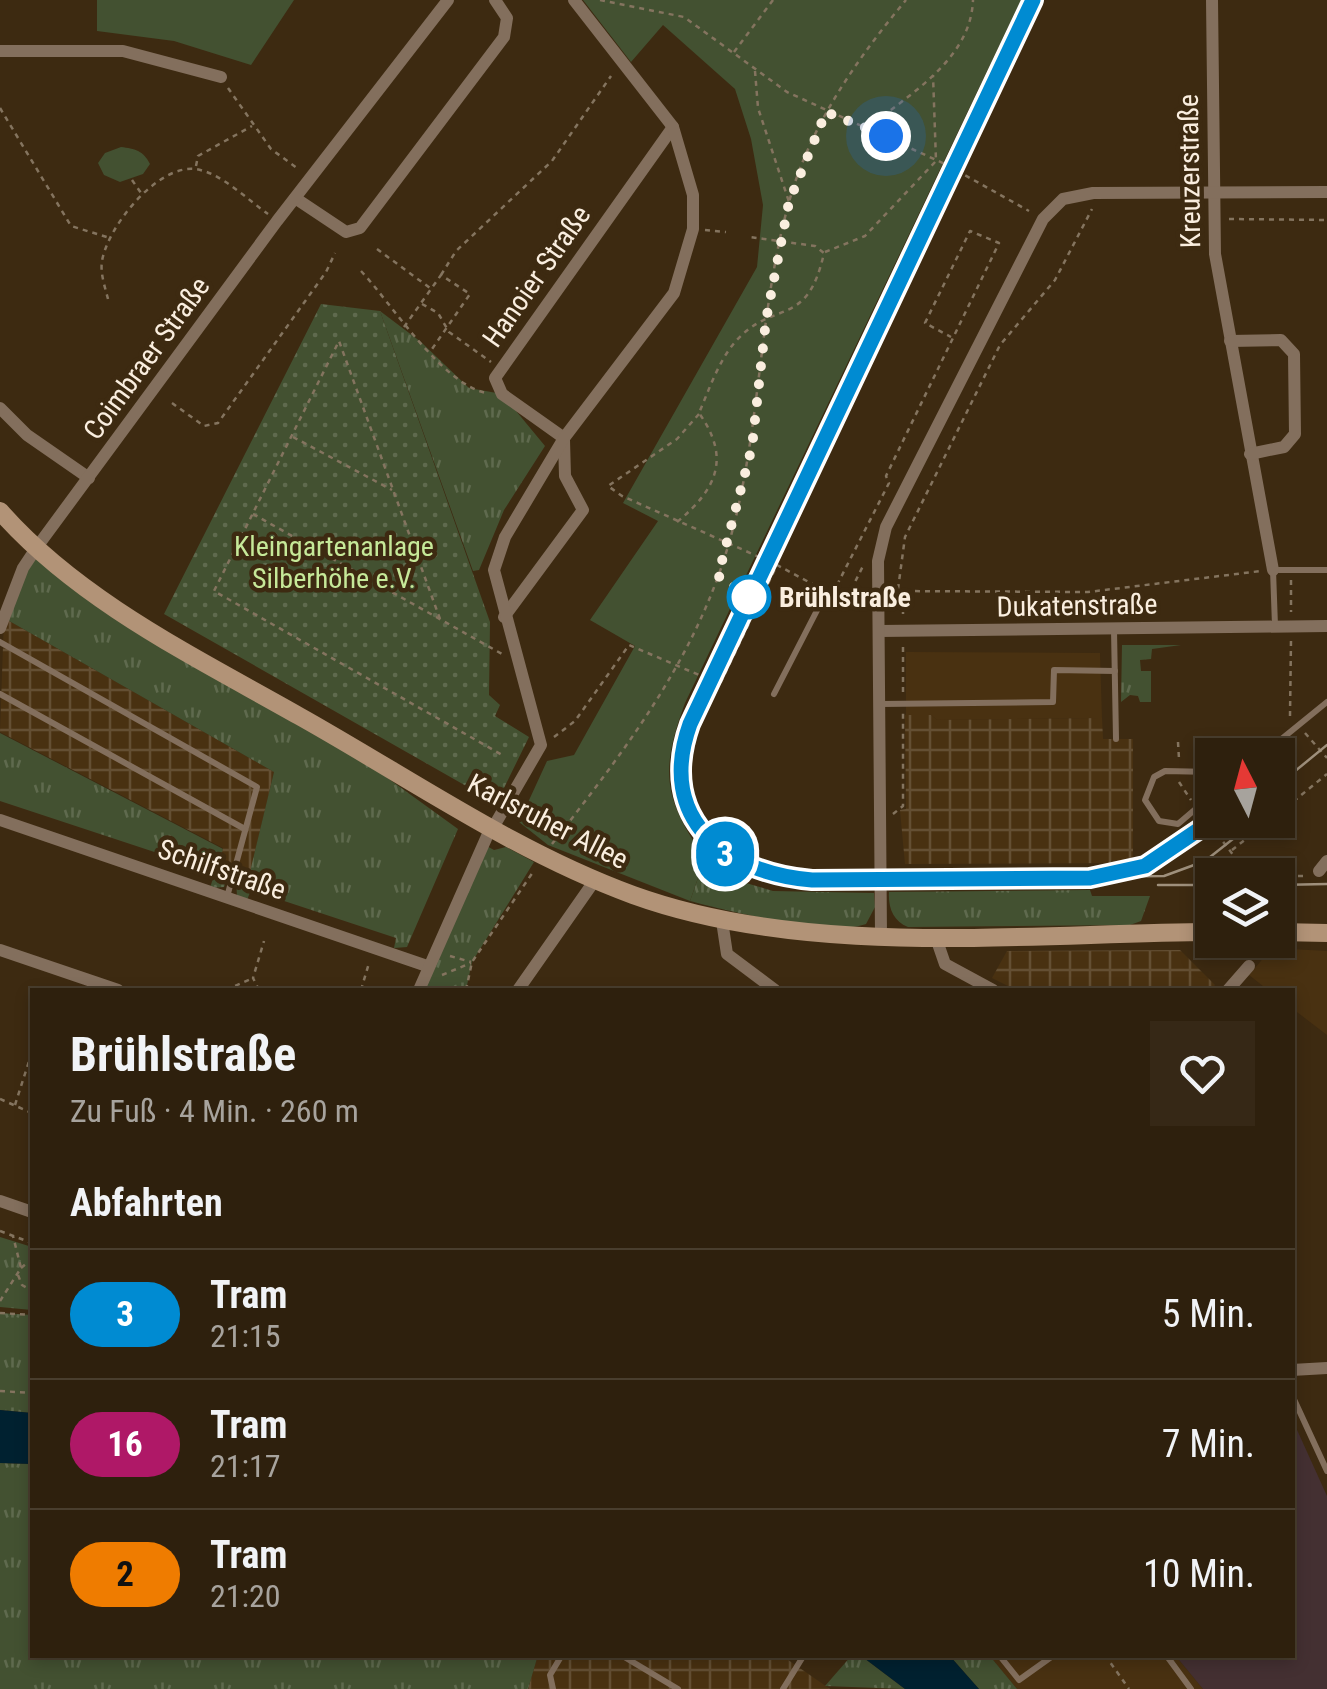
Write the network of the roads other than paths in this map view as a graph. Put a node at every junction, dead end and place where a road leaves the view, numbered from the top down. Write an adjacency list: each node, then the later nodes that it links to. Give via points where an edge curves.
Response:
1 (448, 0): 10 (street, Coimbraer Straße)
2 (495, 0): 10 (street, via 507,18 504,38 360,228 346,232)
3 (574, 0): 7 (street)
4 (1212, 0): 8 (street, Kreuzerstraße)
5 (0, 51): 6 (street, via 123,50)
6 (221, 77)
7 (673, 126): 13 (street, via 690,180 693,229 674,293); 13 (street, Hanoier Straße, via 495,378 502,394)
8 (1215, 192): 9 (street); 11 (street, Kreuzerstraße, via 1214,254); 26 (street, via 1093,193 1064,199 1043,219 886,527 878,561)
9 (1327, 192)
10 (295, 198): 15 (street, Coimbraer Straße)
11 (1230, 340): 14 (street, Kreuzerstraße); 14 (street, via 1281,340 1294,354 1295,434 1284,447)
12 (0, 408): 15 (street)
13 (564, 438): 21 (street, via 505,537 494,570); 21 (street, via 565,476 583,510)
14 (1250, 454): 18 (street, Kreuzerstraße)
15 (89, 478): 17 (street, Coimbraer Straße)
16 (0, 511): 17 (street, Karlsruher Allee)
17 (37, 547): 24 (street, Coimbraer Straße); 38 (street, Karlsruher Allee, via 120,610)
18 (1274, 570): 19 (lane); 23 (lane)
19 (1327, 570)
20 (830, 591): 30 (lane)
21 (504, 617): 38 (street, via 541,745)
22 (1327, 626): 23 (street, Dukatenstraße)
23 (1275, 627): 25 (street, Dukatenstraße)
24 (0, 628)
25 (1114, 630): 26 (street, Dukatenstraße); 28 (lane)
26 (879, 631): 32 (street)
27 (0, 642): 39 (lane, via 257,787)
28 (1115, 671): 32 (lane, via 1054,670 1054,702); 34 (lane)
29 (0, 694): 39 (lane)
30 (774, 694)
31 (1327, 702): 33 (lane)
32 (880, 704): 46 (street)
33 (1282, 738)
34 (1116, 739)
35 (1195, 772): 36 (lane, via 1154,777 1146,800 1160,821 1178,824)
36 (1195, 809)
37 (0, 820): 41 (street, Schilfstraße)
38 (493, 826): 40 (street, Karlsruher Allee); 50 (street)
39 (242, 828): 41 (lane)
40 (596, 880): 42 (street, Karlsruher Allee); 52 (street)
41 (227, 898): 50 (street, Schilfstraße)
42 (722, 921): 46 (street, Karlsruher Allee); 53 (street, via 727,954)
43 (1195, 932): 47 (street, Karlsruher Allee)
44 (1295, 932): 45 (street)
45 (1327, 933)
46 (881, 935): 47 (street, Karlsruher Allee)
47 (936, 935): 54 (street, via 945,964)
48 (0, 950): 51 (street)
49 (1249, 966): 55 (street)
50 (423, 979)
51 (112, 988)
52 (519, 988)
53 (772, 988)
54 (989, 988)
55 (1230, 988)
56 (0, 1201): 57 (street)
57 (30, 1211)
58 (1327, 1368): 59 (street)
59 (1295, 1370)
60 (1295, 1401): 61 (lane)
61 (1327, 1470)
62 (560, 1658): 68 (lane, via 550,1675)
63 (626, 1658): 69 (lane)
64 (802, 1658): 70 (lane)
65 (1002, 1658): 66 (lane, via 1019,1680)
66 (1050, 1658)
67 (1168, 1658): 71 (lane)
68 (554, 1689)
69 (678, 1689)
70 (783, 1689)
71 (1191, 1689)

